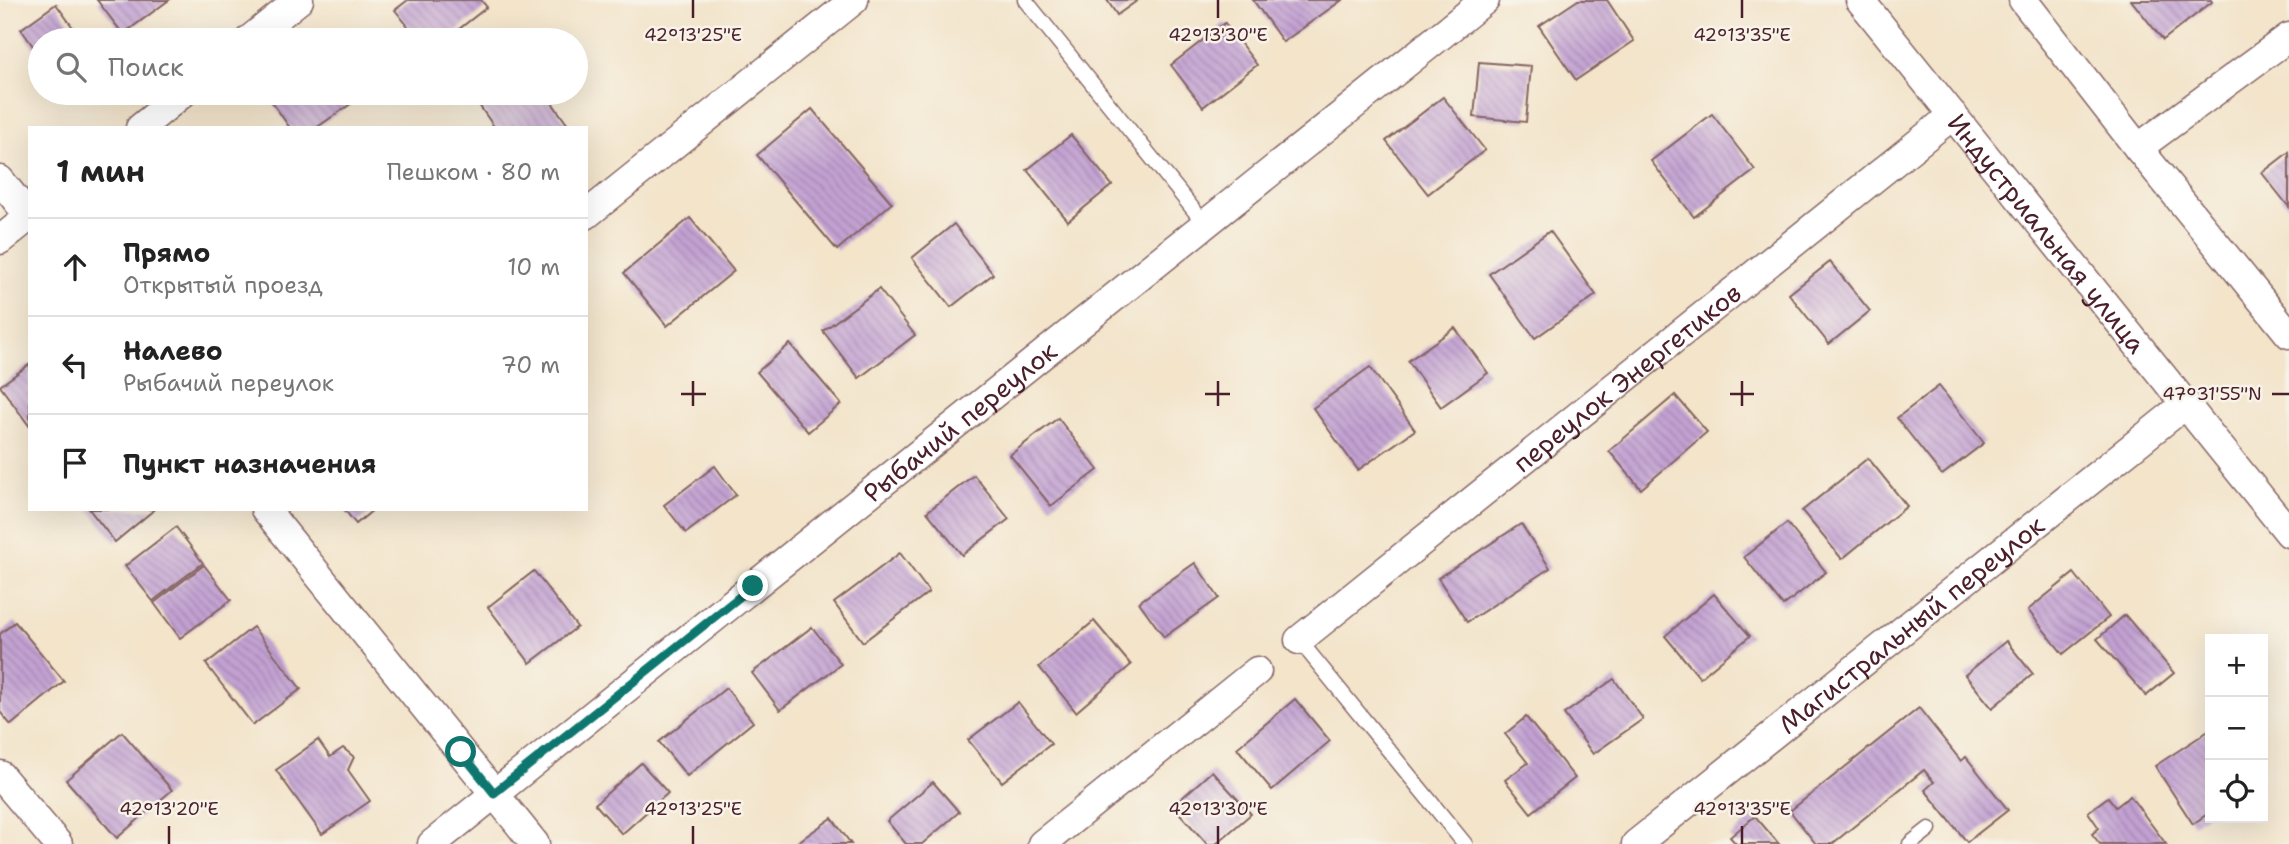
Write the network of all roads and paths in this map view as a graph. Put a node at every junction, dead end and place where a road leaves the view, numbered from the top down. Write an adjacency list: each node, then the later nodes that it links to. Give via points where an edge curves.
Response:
1 (299, 0): 7 (street)
2 (854, 0): 14 (street)
3 (1025, 0): 17 (lane)
4 (1485, 0): 17 (street, Рыбачий переулок)
5 (1860, 0): 10 (street, Индустриальная улица)
6 (2029, 2): 12 (street)
7 (264, 28)
8 (2289, 37): 12 (street)
9 (168, 105): 11 (street)
10 (1953, 115): 20 (street, Индустриальная улица); 23 (street, переулок Энергетиков)
11 (142, 126)
12 (2137, 148): 19 (street)
13 (0, 180): 15 (street)
14 (588, 213)
15 (28, 214)
16 (28, 218): 18 (street)
17 (1205, 224): 26 (street, Рыбачий переулок)
18 (0, 240)
19 (2289, 334)
20 (2186, 404): 22 (street, Индустриальная улица); 33 (street, Магистральный переулок)
21 (267, 511): 26 (street)
22 (2289, 533)
23 (1299, 640): 32 (lane)
24 (1257, 671): 31 (street)
25 (0, 775): 28 (street)
26 (494, 793): 29 (street, Рыбачий переулок); 30 (street)
27 (1929, 829): 34 (lane)
28 (58, 844)
29 (432, 844)
30 (535, 844)
31 (1042, 844)
32 (1465, 844)
33 (1636, 844)
34 (1910, 844)

